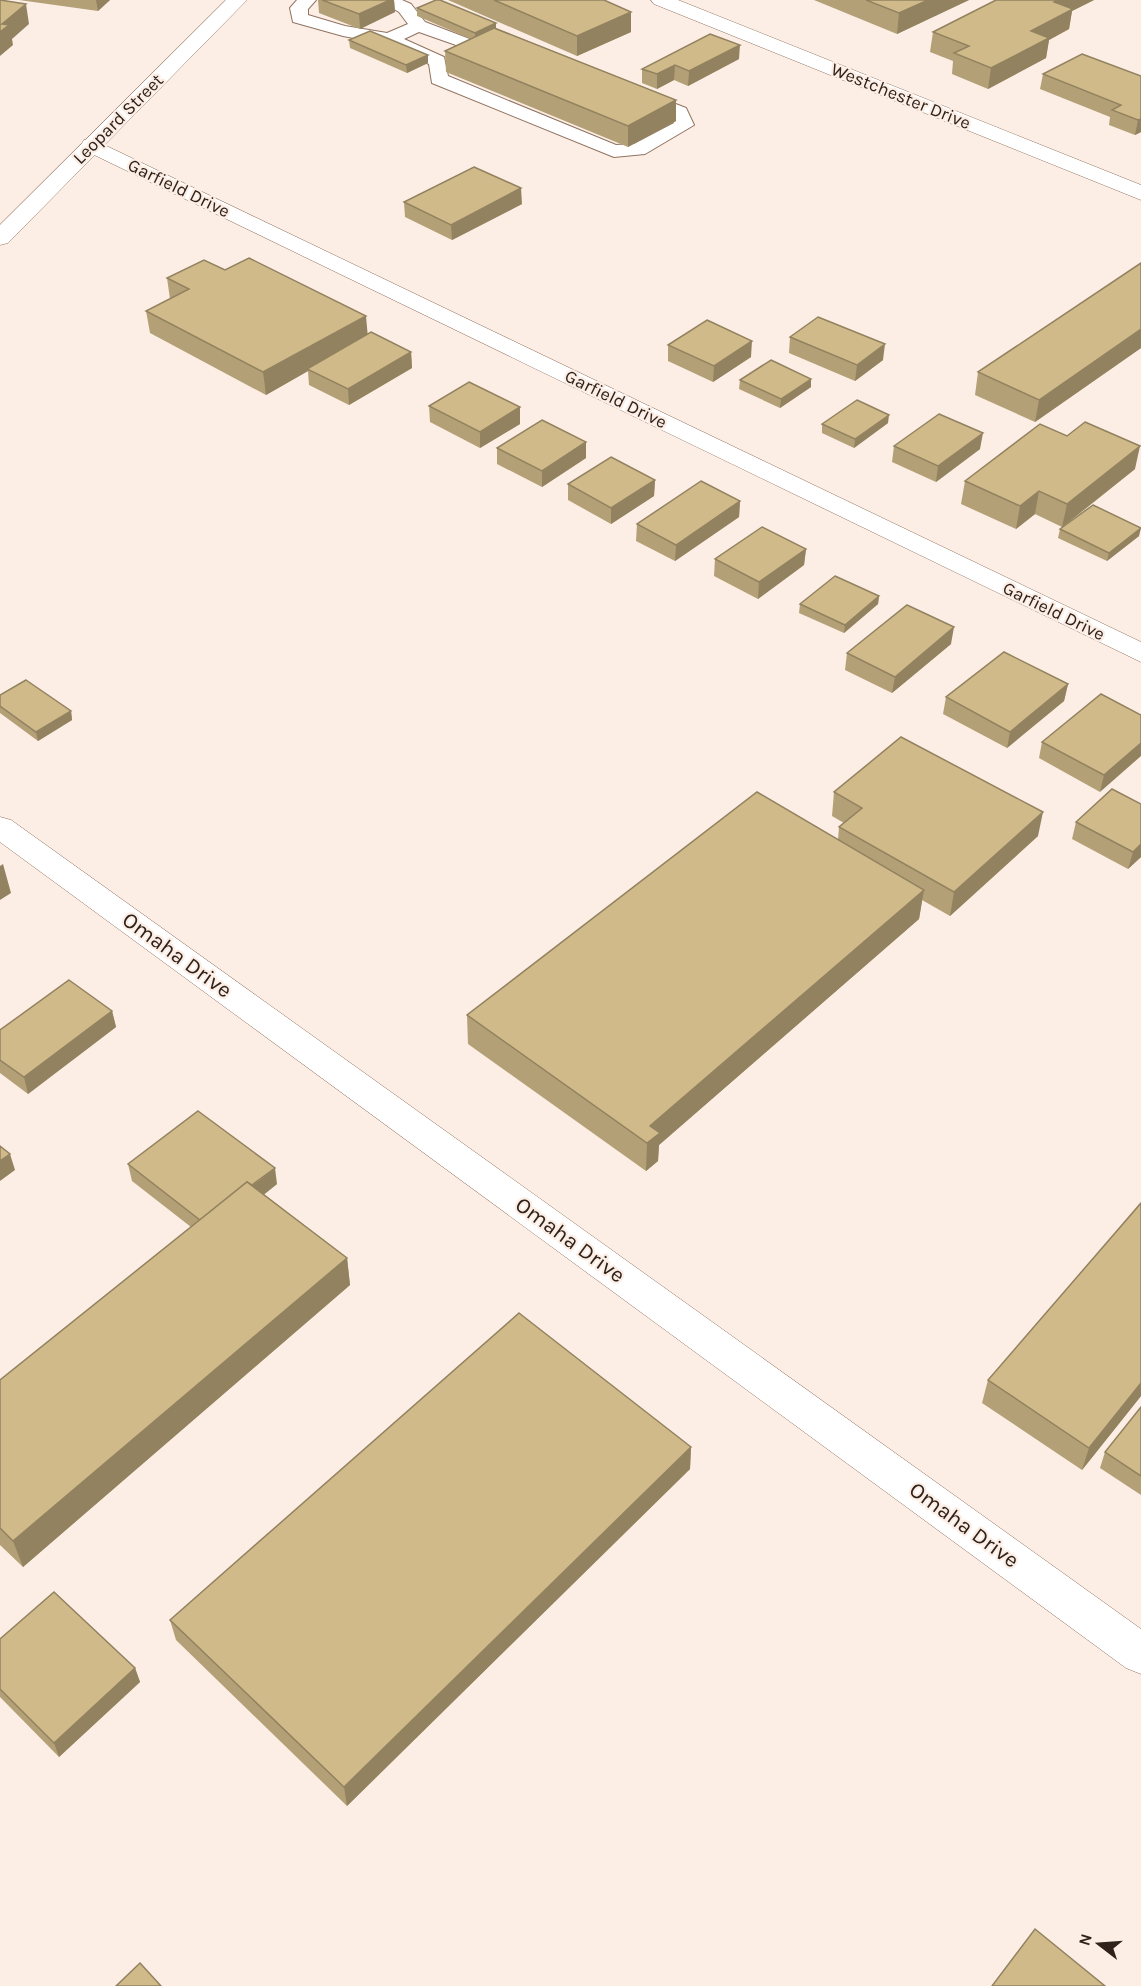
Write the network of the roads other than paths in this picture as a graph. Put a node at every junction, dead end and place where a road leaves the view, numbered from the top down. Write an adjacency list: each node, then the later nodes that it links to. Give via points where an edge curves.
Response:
1 (237, 0): 9 (street, Leopard Street)
2 (307, 0): 6 (lane, via 299,8 298,18)
3 (387, 0): 5 (lane, via 405,8)
4 (661, 0): 10 (street, Westchester Drive)
5 (419, 26): 6 (lane); 7 (lane, via 473,46 511,45)
6 (389, 39): 8 (lane, via 438,61 439,79 614,151 638,150 684,124 679,112)
7 (521, 49)
8 (616, 87)
9 (92, 145): 11 (street, Leopard Street); 12 (street, Garfield Drive)
10 (1141, 193)
11 (0, 238)
12 (1141, 653)
13 (0, 827): 14 (street, Omaha Drive)
14 (1141, 1654)

